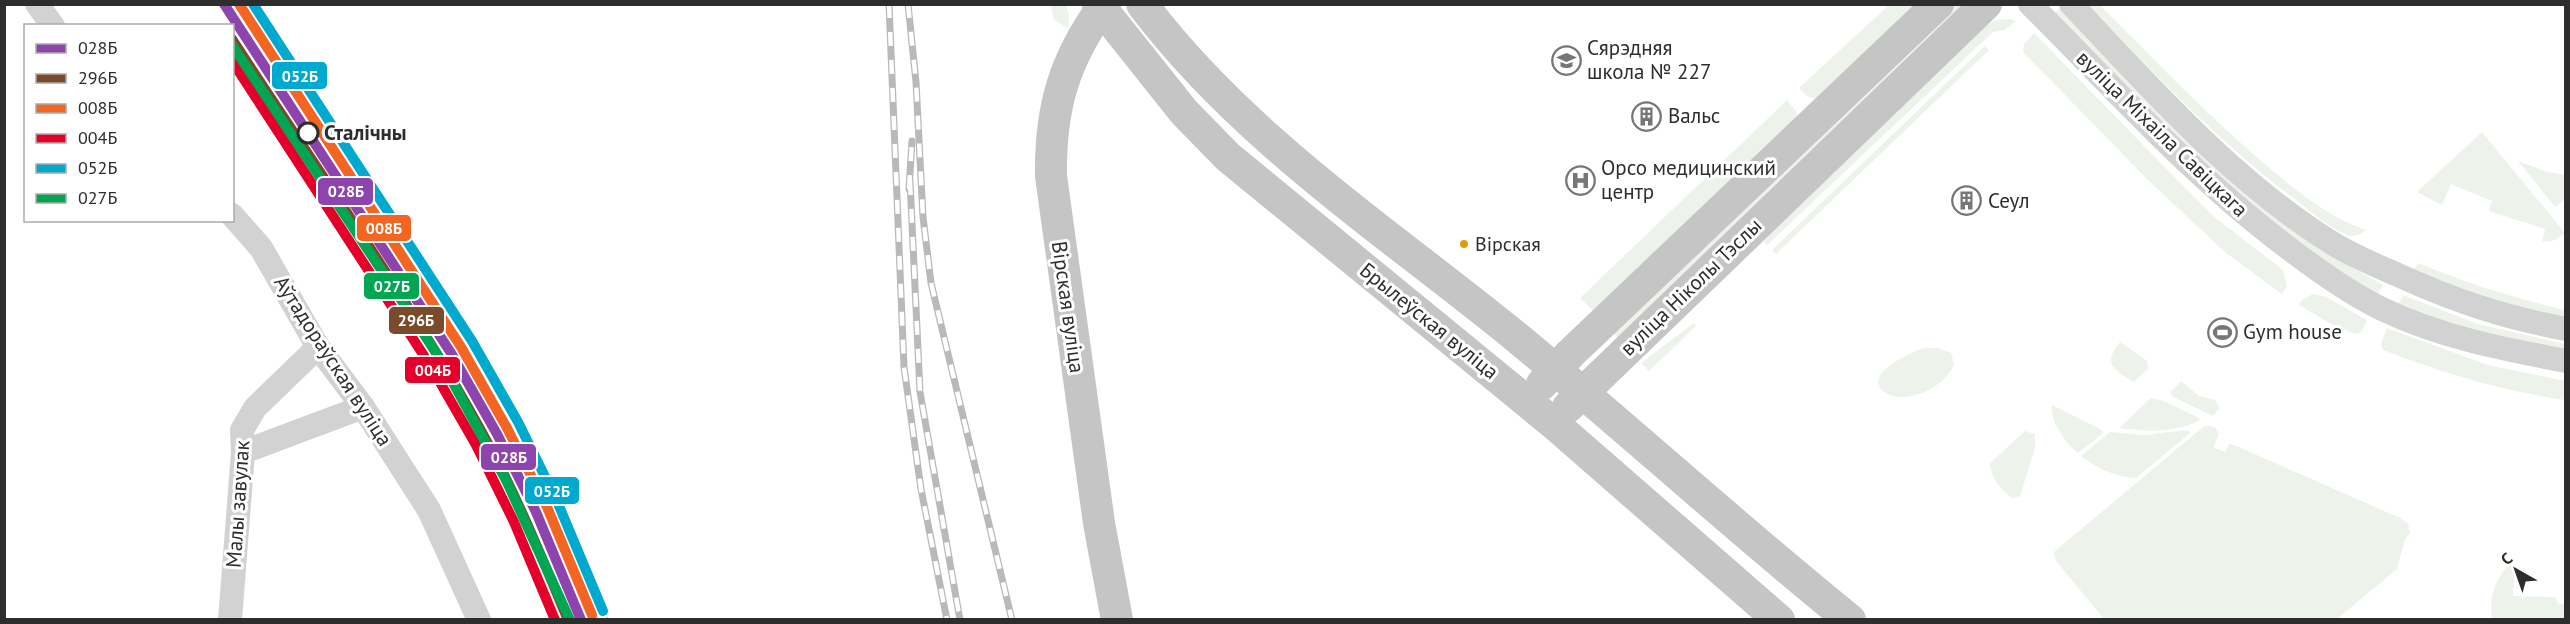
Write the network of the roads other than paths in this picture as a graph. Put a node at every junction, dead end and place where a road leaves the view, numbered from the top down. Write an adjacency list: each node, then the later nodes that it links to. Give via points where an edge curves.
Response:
1 (37, 4): 8 (street)
2 (1938, 4): 13 (main road, вуліца Ніколы Тэслы)
3 (1986, 4): 15 (main road, вуліца Ніколы Тэслы, via 1612,363 1605,385)
4 (2030, 4): 12 (street, вуліца Міхаіла Савіцкага, via 2215,190 2324,274 2382,309 2432,329 2482,345)
5 (2072, 4): 10 (street, вуліца Міхаіла Савіцкага, via 2225,161 2332,243 2448,298 2489,312)
6 (1102, 6): 14 (main road, Брылеўская вуліца, via 1184,112 1228,157); 23 (main road, Вірская вуліца, via 1062,82 1050,144 1051,177 1098,523)
7 (1153, 11): 13 (main road, Брылеўская вуліца, via 1201,75 1274,144 1527,347)
8 (52, 24)
9 (234, 217): 11 (street, Аўтадораўская вуліца, via 261,248)
10 (2565, 329)
11 (318, 347): 16 (street, Аўтадораўская вуліца); 18 (street, Малы завулак, via 255,408 242,430)
12 (2565, 361)
13 (1563, 362): 14 (main road, вуліца Ніколы Тэслы); 15 (main road)
14 (1527, 400): 17 (main road, Брылеўская вуліца)
15 (1592, 402): 17 (main road); 19 (main road)
16 (363, 407): 18 (street); 22 (street, Аўтадораўская вуліца, via 429,510)
17 (1553, 423): 20 (main road, Брылеўская вуліца)
18 (243, 452): 21 (street, Малы завулак)
19 (1773, 555): 20 (main road); 25 (main road)
20 (1744, 589): 24 (main road, Брылеўская вуліца)
21 (230, 620)
22 (479, 620)
23 (1117, 620)
24 (1779, 620)
25 (1850, 620)

